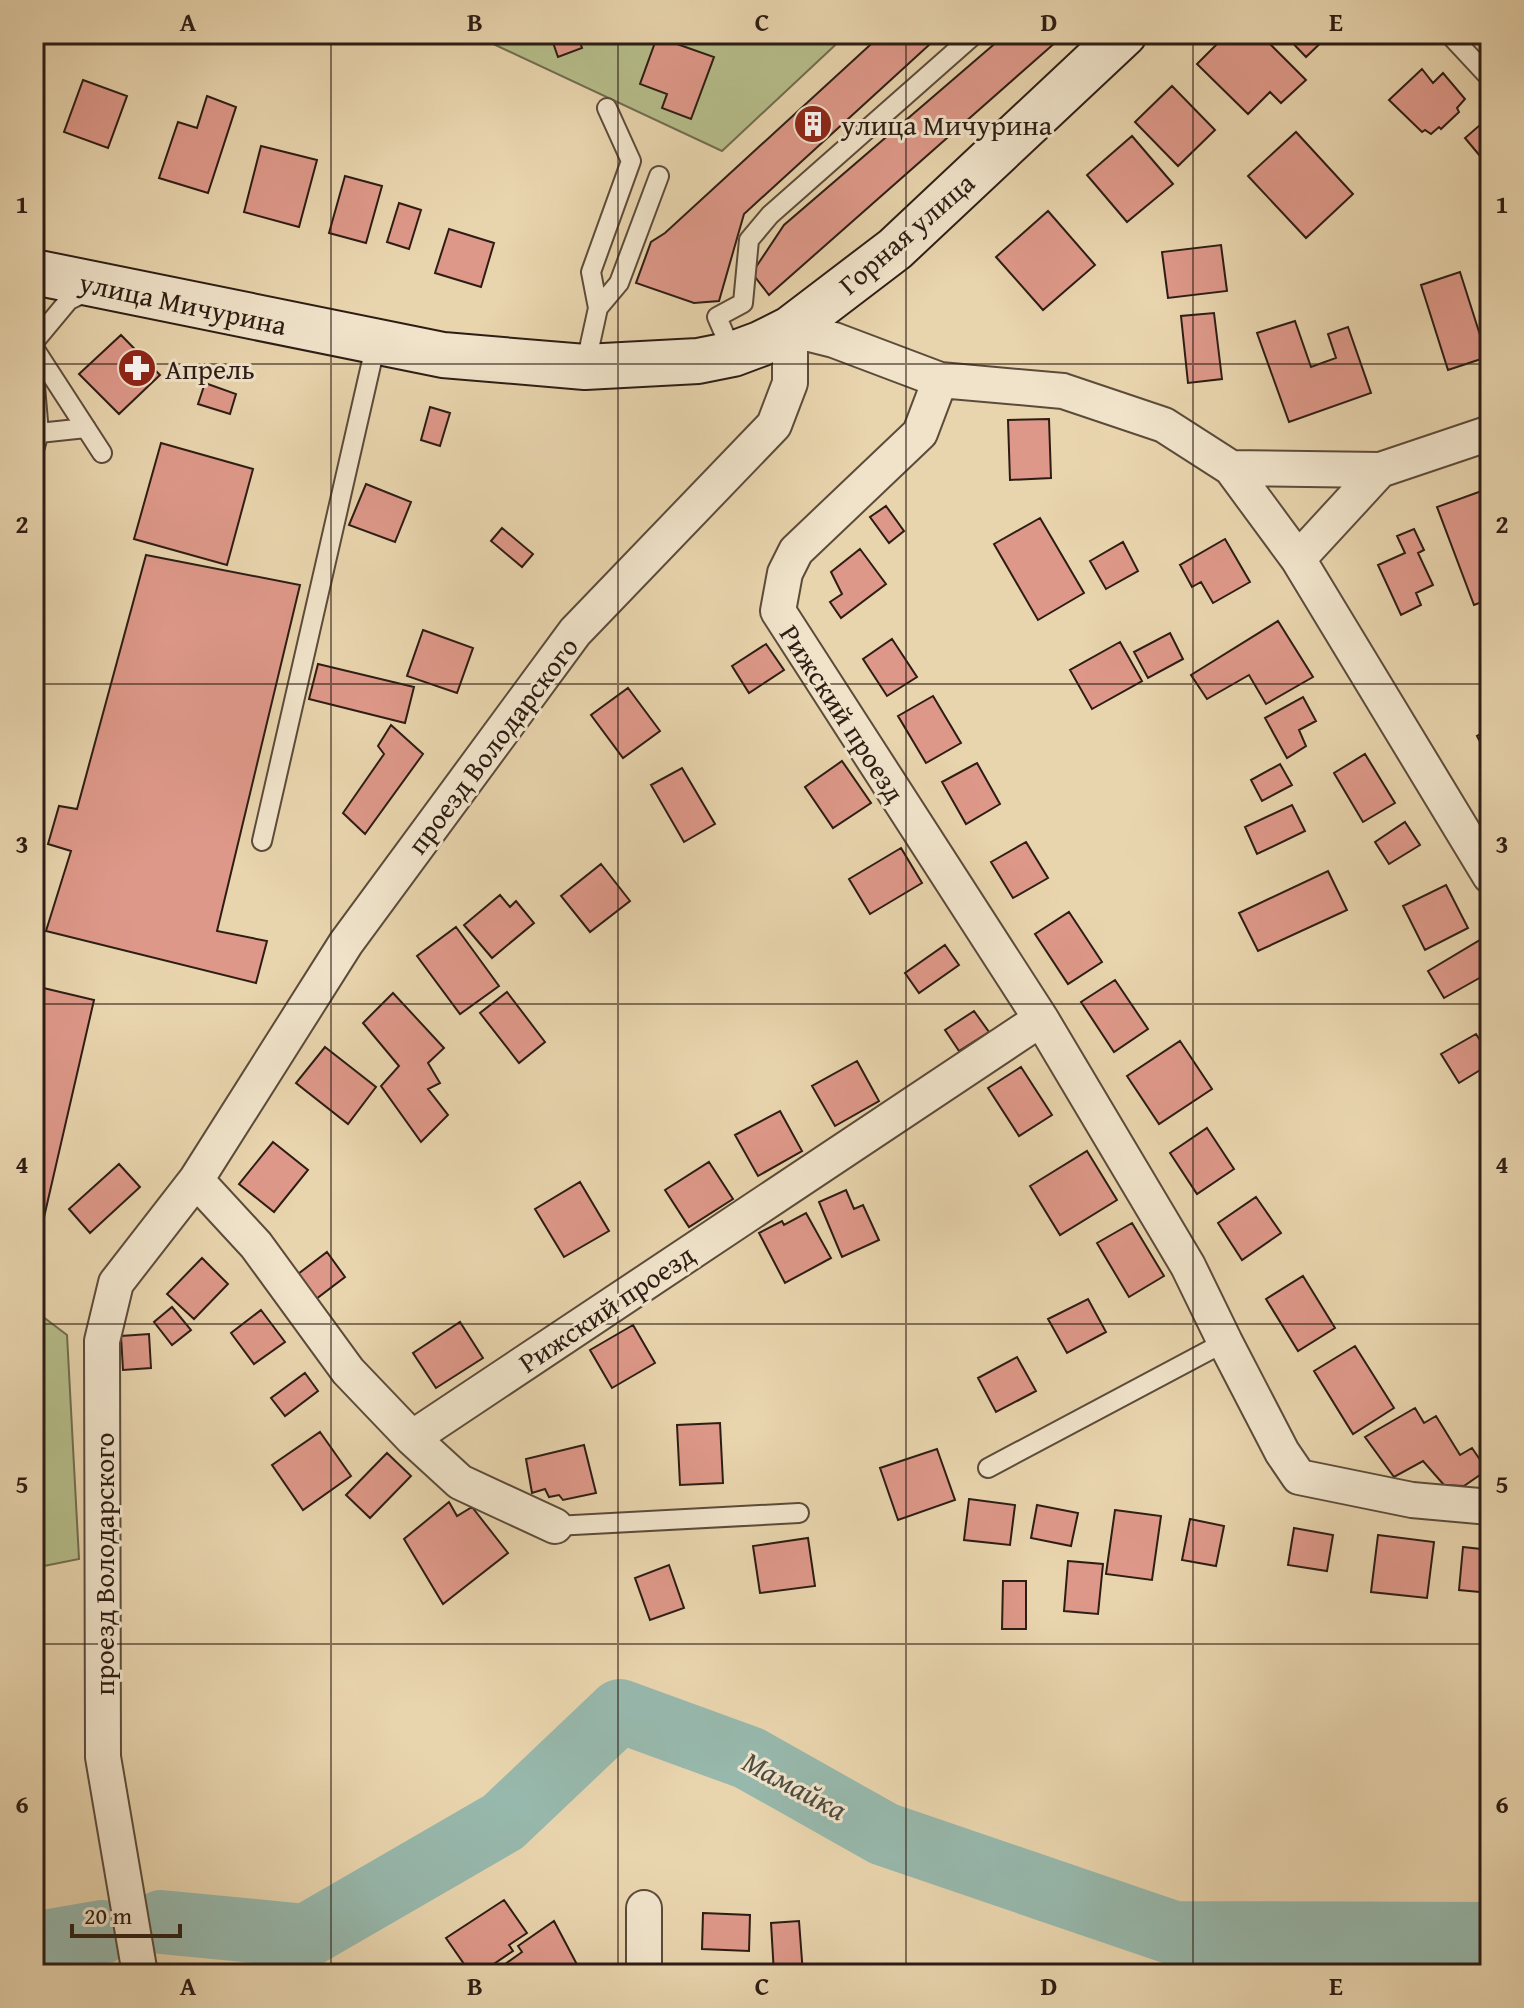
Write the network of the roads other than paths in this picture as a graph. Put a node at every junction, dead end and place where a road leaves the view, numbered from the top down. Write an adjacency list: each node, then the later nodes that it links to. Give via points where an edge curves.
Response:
1 (975, 34): 14 (lane, via 770,215 749,240 743,303 717,317)
2 (1124, 34): 10 (street, Горная улица, via 895,249)
3 (1449, 34): 4 (lane)
4 (1490, 78)
5 (607, 108): 9 (lane, via 631,161 591,272)
6 (659, 176): 9 (lane, via 619,283)
7 (34, 272): 8 (street, улица Мичурина)
8 (99, 285): 11 (lane, via 69,300); 12 (street, улица Мичурина)
9 (598, 308): 15 (lane)
10 (790, 329): 14 (street, улица Мичурина); 17 (street); 28 (street, проезд Володарского, via 790,383 774,425 575,632 346,943)
11 (34, 342)
12 (376, 343): 15 (street, улица Мичурина, via 443,355); 25 (lane)
13 (34, 348): 18 (lane)
14 (733, 354): 15 (street, улица Мичурина)
15 (585, 367)
16 (34, 375): 20 (lane)
17 (940, 380): 22 (street, via 1063,391 1164,425); 27 (street, Рижский проезд, via 920,433 796,551 785,573 778,611)
18 (86, 428): 20 (lane); 21 (lane)
19 (1490, 433): 23 (street)
20 (36, 442)
21 (102, 453)
22 (1231, 468): 23 (street); 24 (street)
23 (1380, 470): 24 (street)
24 (1298, 559): 26 (street)
25 (262, 841)
26 (1490, 876)
27 (1041, 1019): 29 (street, Рижский проезд, via 1188,1266); 30 (street, Рижский проезд)
28 (196, 1180): 30 (street, via 256,1245 348,1371); 36 (street, проезд Володарского, via 116,1283 102,1341 103,1757)
29 (1225, 1342): 31 (lane); 32 (street, Рижский проезд, via 1299,1477 1412,1500)
30 (412, 1438): 34 (street, via 460,1482)
31 (988, 1468)
32 (1490, 1507)
33 (799, 1513): 34 (lane)
34 (555, 1526)
35 (644, 1908): 37 (street)
36 (140, 1974)
37 (644, 1974)

